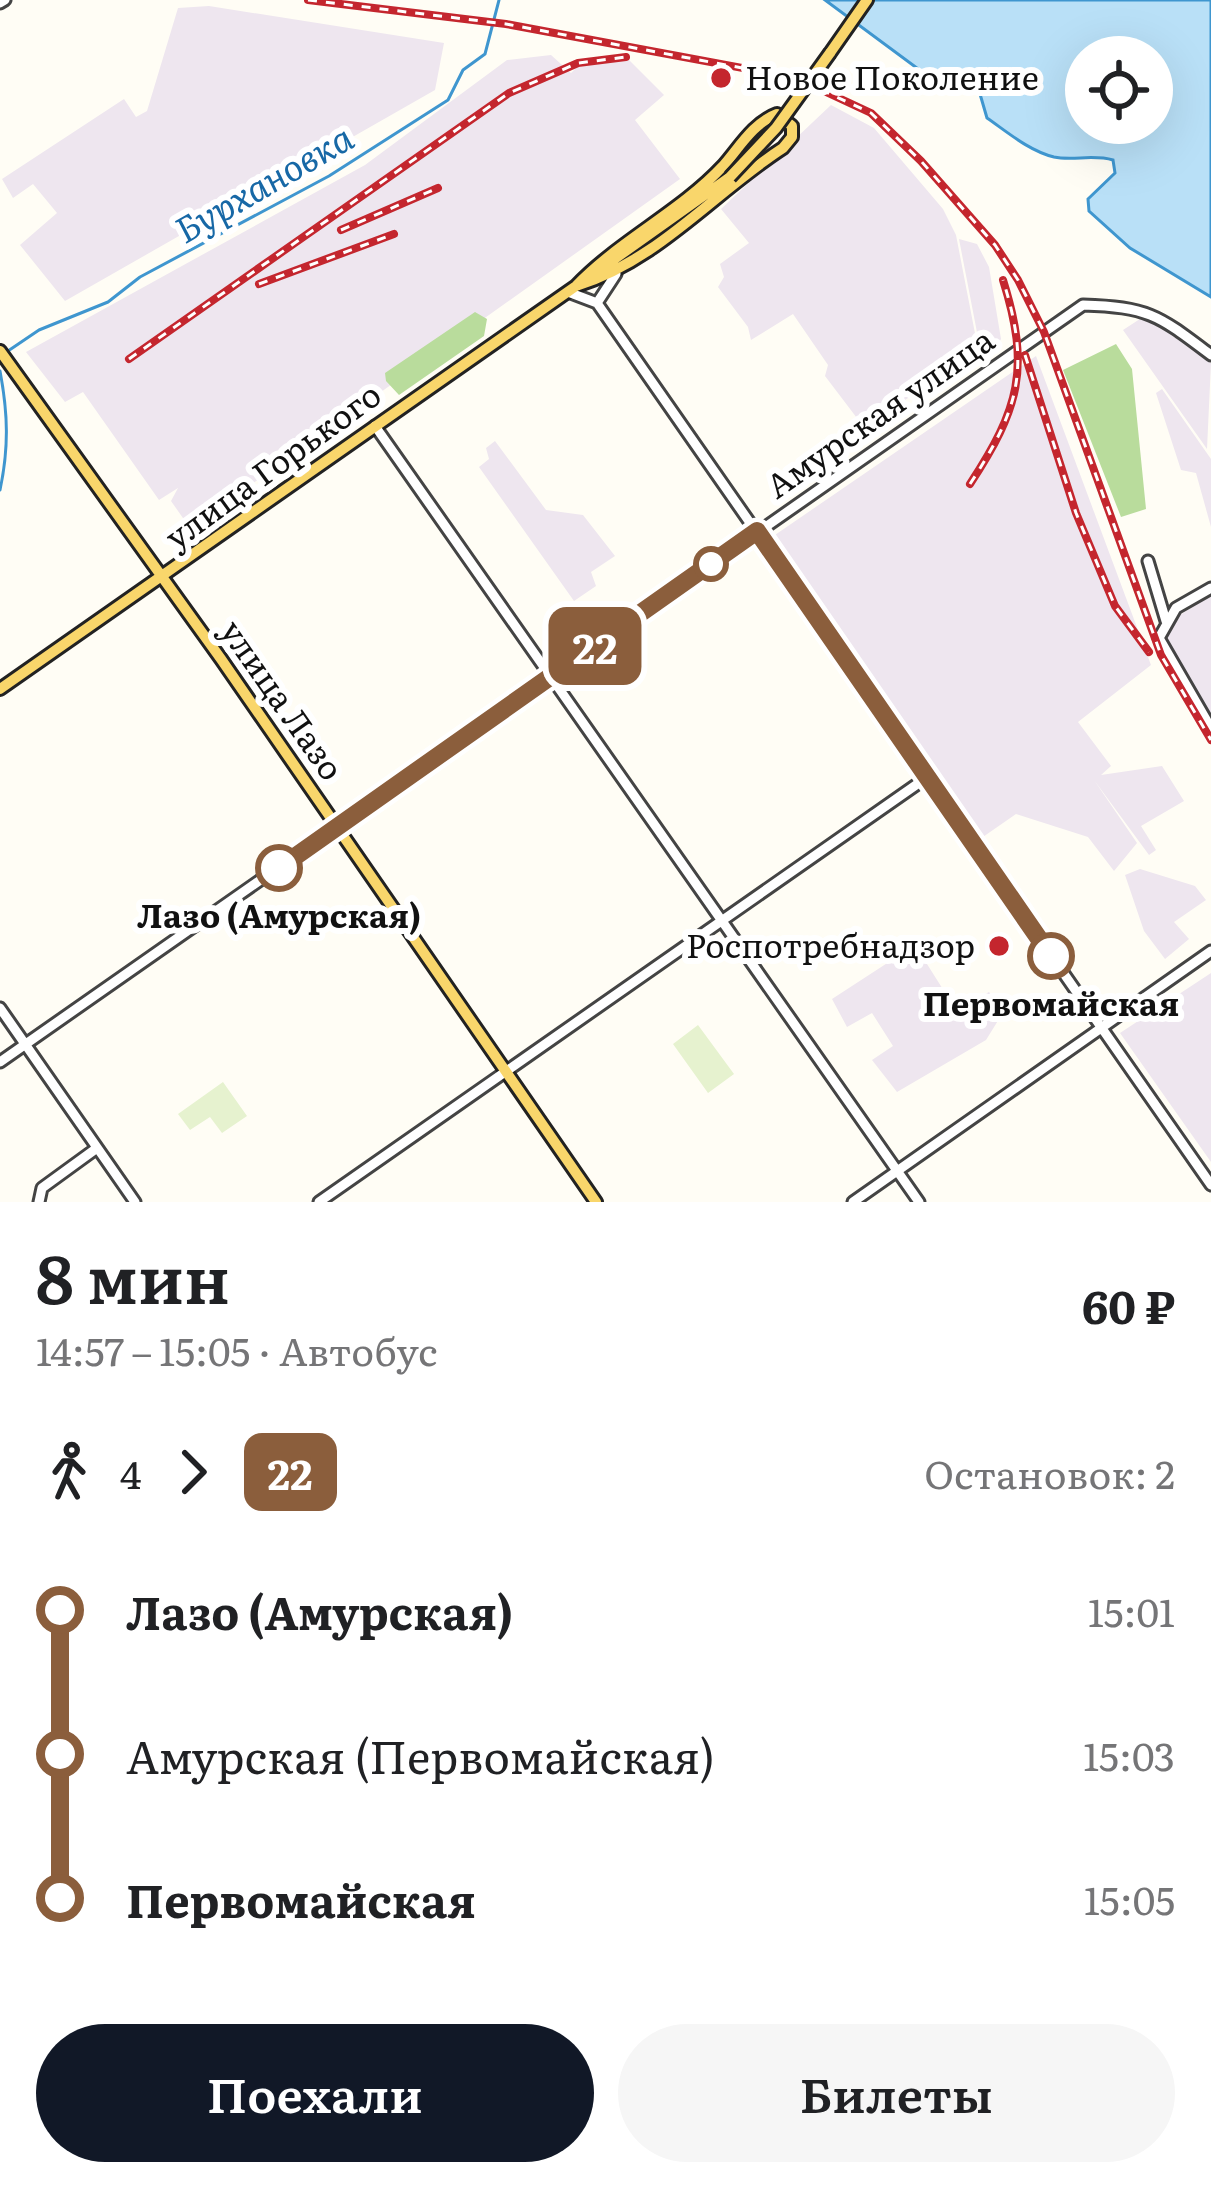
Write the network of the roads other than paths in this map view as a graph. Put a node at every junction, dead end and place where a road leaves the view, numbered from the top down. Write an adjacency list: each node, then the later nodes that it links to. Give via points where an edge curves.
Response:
1 (867, 0): 3 (main road, bridge, via 776,128 730,177)
2 (616, 274): 3 (main road, улица Горького); 3 (main road, улица Горького, via 783,148 792,137 785,118 764,119 720,169 610,250); 4 (street)
3 (572, 289): 4 (street); 7 (main road, улица Горького)
4 (596, 303): 8 (street)
5 (4, 356): 10 (main road, улица Лазо)
6 (1211, 356): 8 (street, Амурская улица, via 1137,307 1083,305)
7 (375, 426): 10 (main road, улица Горького); 13 (street)
8 (757, 531): 13 (street, Амурская улица); 16 (street)
9 (1148, 562): 12 (street)
10 (164, 578): 14 (main road, улица Горького); 17 (main road, улица Лазо)
11 (1211, 588): 12 (street)
12 (1166, 620): 15 (street, via 1159,638)
13 (550, 679): 17 (street, Амурская улица); 18 (street)
14 (0, 689)
15 (1211, 728)
16 (926, 778): 18 (street); 21 (street)
17 (338, 827): 22 (street, Амурская улица); 24 (main road, улица Лазо)
18 (720, 923): 24 (street); 26 (street)
19 (1211, 951): 21 (street)
20 (0, 1008): 22 (street)
21 (1101, 1029): 26 (street); 27 (street)
22 (25, 1045): 23 (street, Амурская улица); 25 (street)
23 (0, 1062)
24 (505, 1072): 30 (street); 31 (main road, улица Лазо)
25 (97, 1148): 28 (street, via 42,1188); 29 (street)
26 (896, 1171): 32 (street); 33 (street)
27 (1211, 1185)
28 (39, 1202)
29 (135, 1202)
30 (319, 1202)
31 (596, 1202)
32 (853, 1202)
33 (919, 1202)

